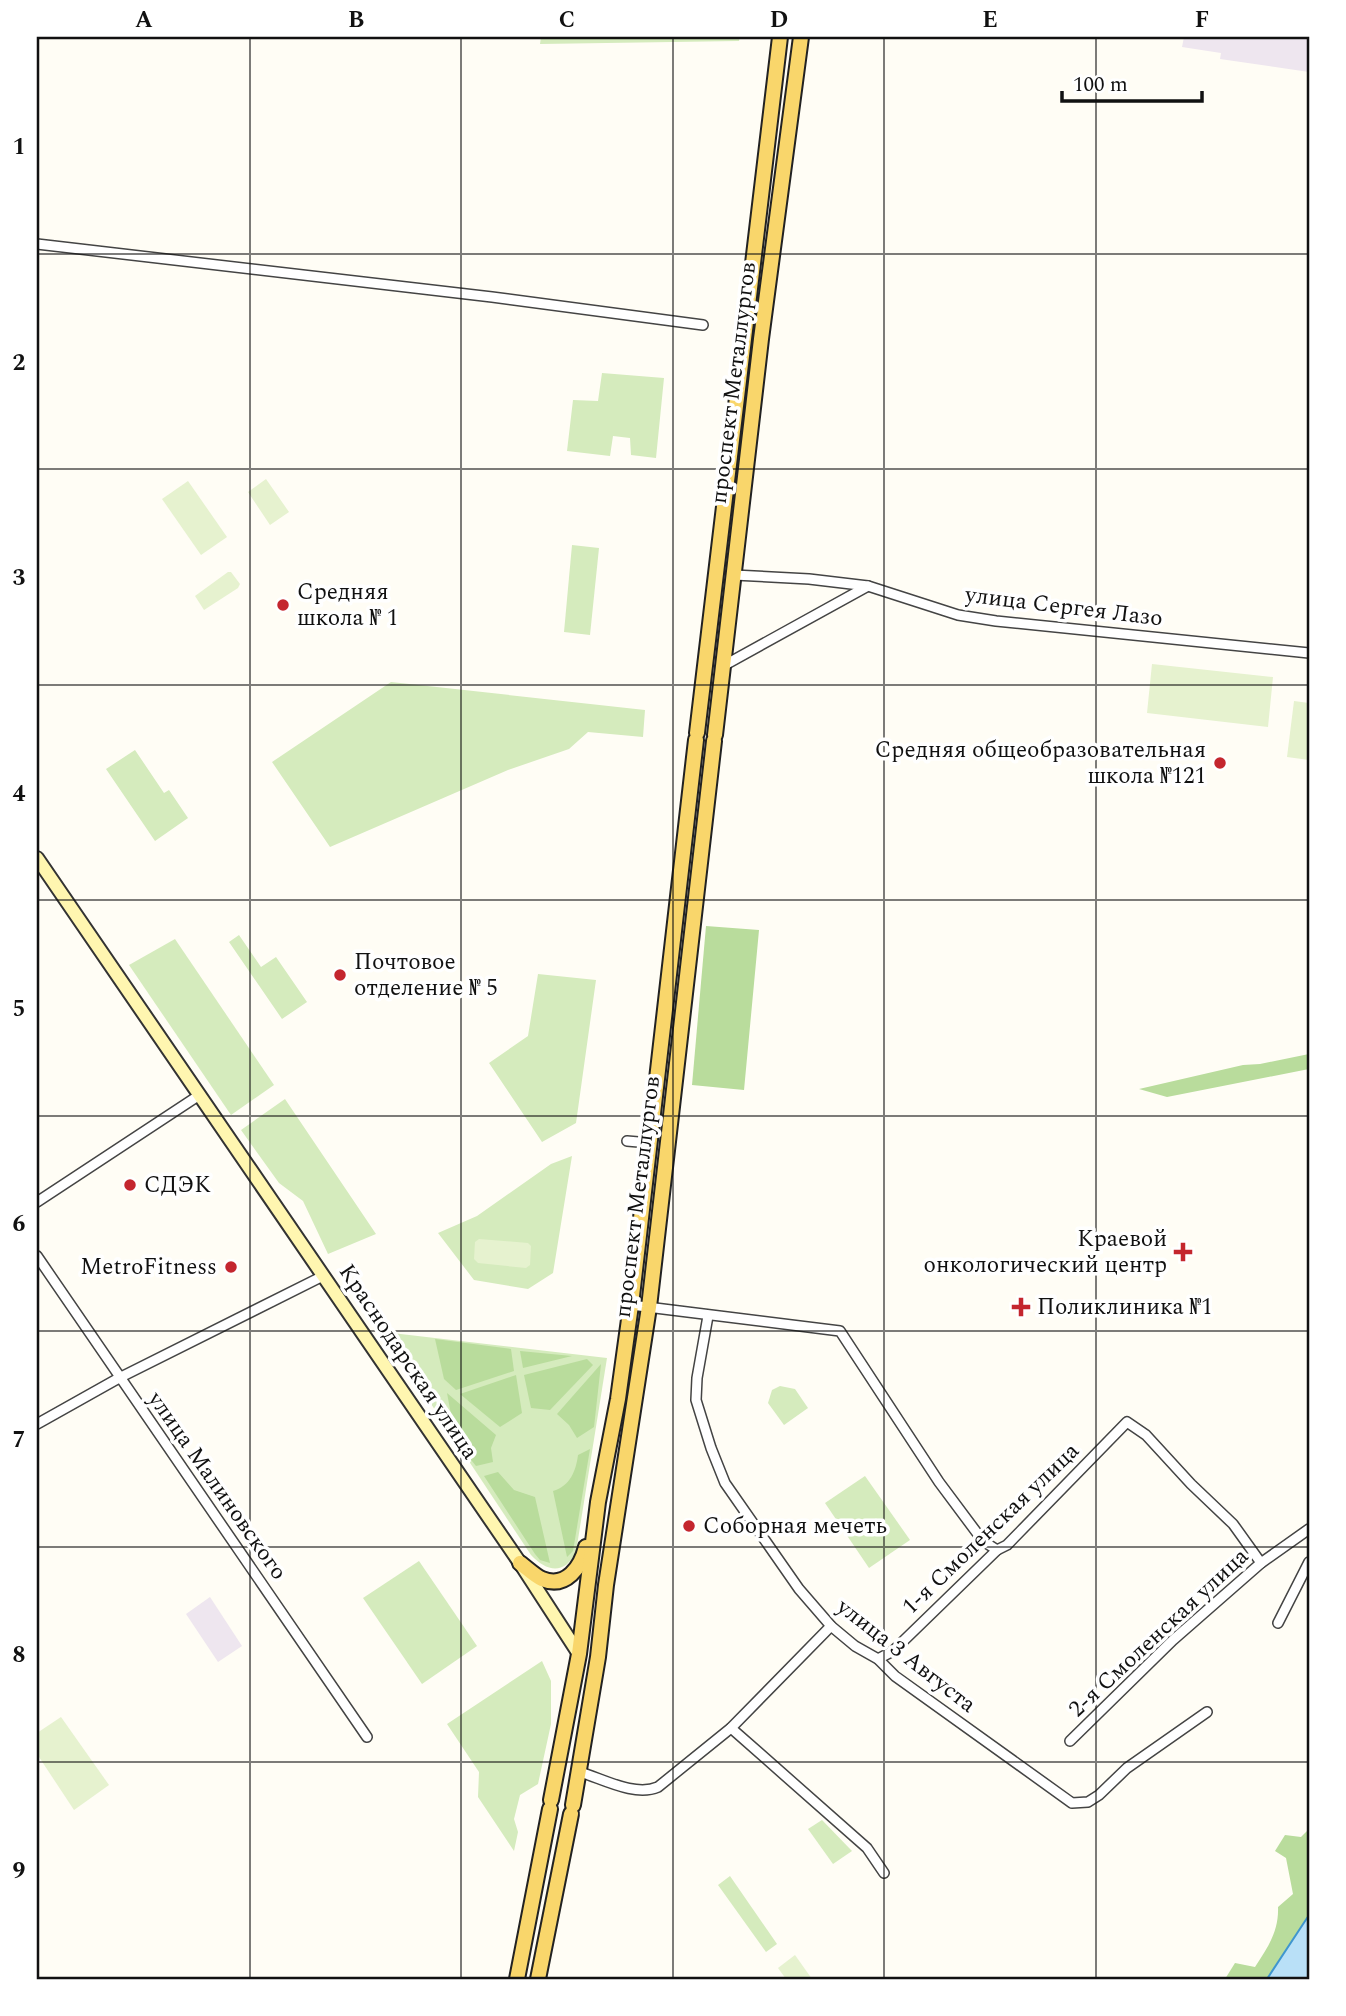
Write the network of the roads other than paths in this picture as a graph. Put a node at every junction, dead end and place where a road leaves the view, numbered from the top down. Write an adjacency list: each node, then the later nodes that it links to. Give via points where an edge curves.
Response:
1 (780, 37): 6 (main road, проспект Металлургов)
2 (801, 37): 5 (main road, проспект Металлургов)
3 (37, 244): 4 (street)
4 (703, 326)
5 (734, 575): 6 (main road); 7 (street, улица Сергея Лазо); 9 (main road, проспект Металлургов)
6 (717, 576): 13 (main road, проспект Металлургов)
7 (868, 586): 8 (street, улица Сергея Лазо, via 958,615 996,621); 9 (street)
8 (1309, 653)
9 (723, 666): 18 (main road, проспект Металлургов)
10 (37, 858): 11 (main road, Краснодарская улица)
11 (198, 1096): 14 (street); 16 (main road, Краснодарская улица)
12 (626, 1141): 13 (street)
13 (650, 1143): 17 (main road, проспект Металлургов)
14 (37, 1202)
15 (37, 1255): 20 (street, улица Малиновского)
16 (323, 1276): 20 (street); 26 (main road, Краснодарская улица)
17 (631, 1305): 18 (street); 22 (main road, проспект Металлургов)
18 (649, 1307): 19 (street); 31 (main road, проспект Металлургов)
19 (708, 1316): 24 (street, via 840,1331 939,1482 984,1541); 29 (street, улица 3 Августа, via 696,1400 710,1448 725,1483 799,1589)
20 (119, 1378): 21 (street); 35 (street, улица Малиновского)
21 (37, 1424)
22 (598, 1502): 26 (main road, via 582,1563 573,1574 549,1581); 30 (main road, проспект Металлургов)
23 (1309, 1529): 27 (street, 2-я Смоленская улица)
24 (997, 1550): 27 (street, 1-я Смоленская улица, via 1127,1422 1146,1435 1233,1524); 32 (street, 1-я Смоленская улица, via 893,1651)
25 (1309, 1562): 28 (street)
26 (520, 1563): 30 (main road, Краснодарская улица)
27 (1261, 1563): 36 (street, 2-я Смоленская улица, via 1173,1640)
28 (1278, 1623)
29 (831, 1626): 32 (street, улица 3 Августа); 34 (street)
30 (579, 1654): 31 (main road); 39 (main road, проспект Металлургов)
31 (598, 1657): 37 (main road, проспект Металлургов)
32 (878, 1659): 33 (street, улица 3 Августа, via 895,1676 1072,1803 1099,1795 1127,1768)
33 (1207, 1712)
34 (731, 1728): 37 (street, via 649,1791); 38 (street, via 867,1848)
35 (367, 1737)
36 (1070, 1741)
37 (580, 1772): 40 (main road, проспект Металлургов)
38 (884, 1873)
39 (517, 1979)
40 (538, 1979)

